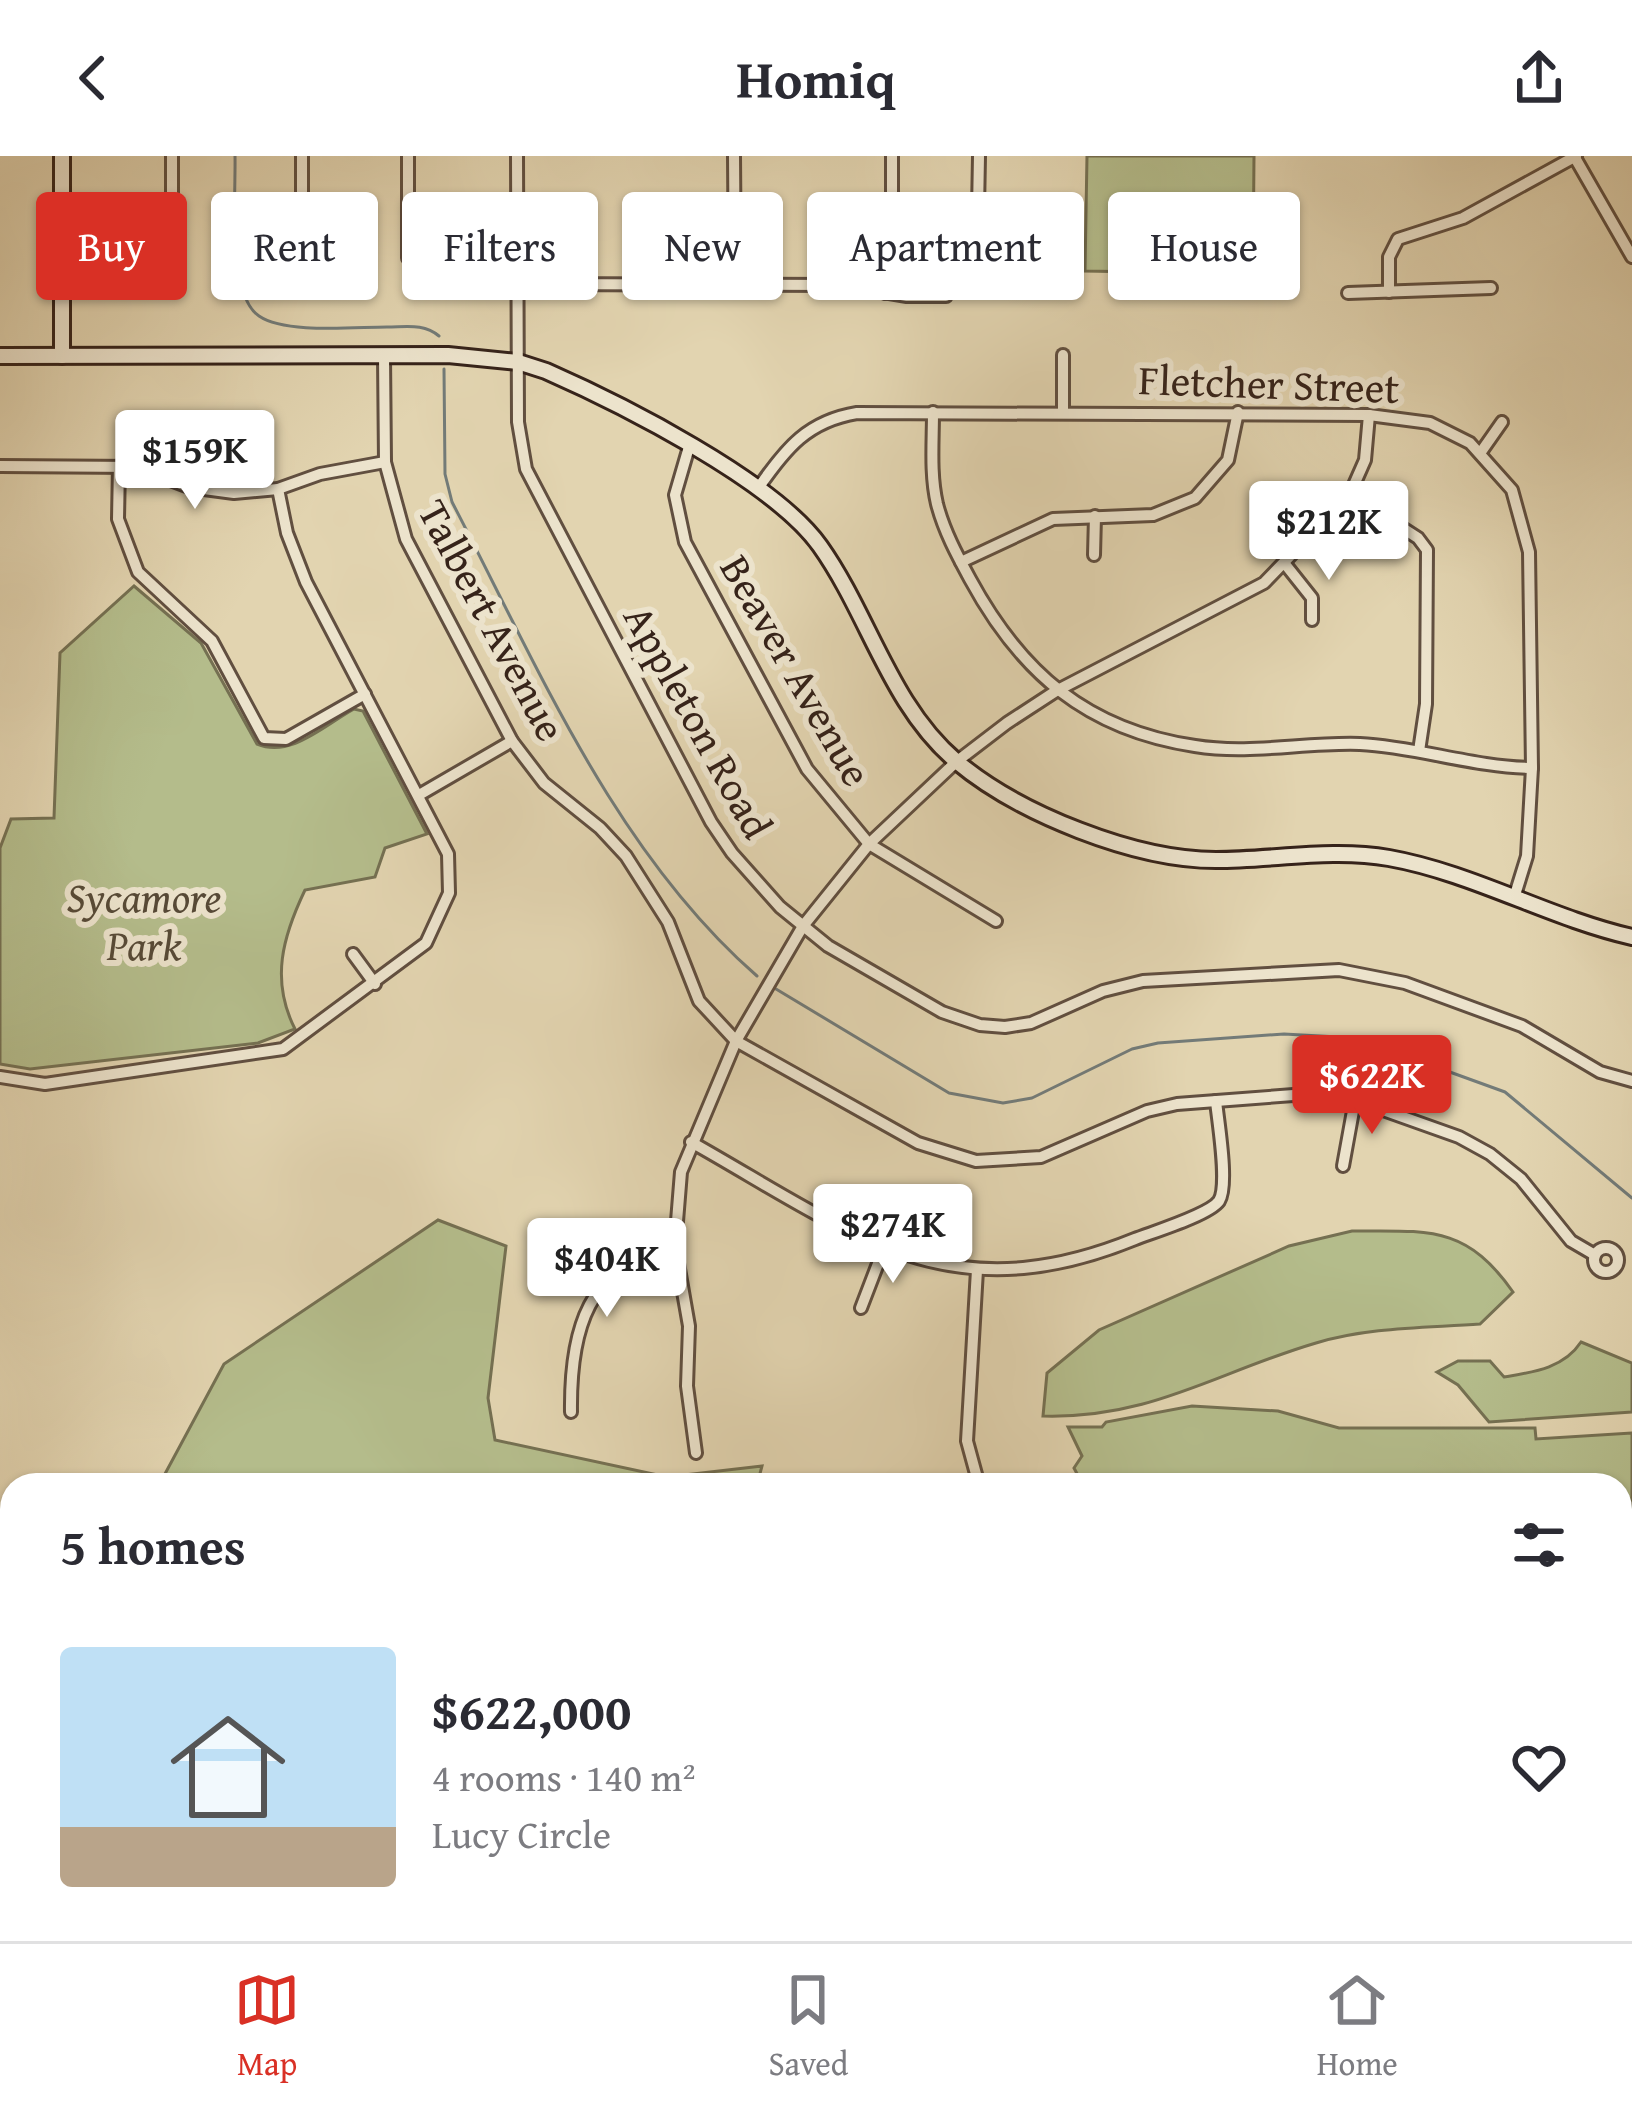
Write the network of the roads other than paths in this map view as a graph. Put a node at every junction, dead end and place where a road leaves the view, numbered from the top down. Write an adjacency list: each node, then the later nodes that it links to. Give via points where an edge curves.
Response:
1 (62, 156): 10 (main road)
2 (172, 156): 11 (street)
3 (302, 156): 12 (street)
4 (408, 156): 13 (street)
5 (517, 156): 14 (street, Appleton Road)
6 (734, 156): 15 (street)
7 (892, 156): 16 (street)
8 (980, 156): 17 (street)
9 (1575, 156): 18 (street); 20 (street, via 1463,218 1398,239)
10 (62, 192)
11 (172, 192)
12 (302, 192)
13 (408, 192)
14 (517, 192)
15 (734, 192)
16 (892, 192)
17 (979, 192)
18 (1632, 257)
19 (1491, 288): 20 (street)
20 (1389, 292): 21 (street)
21 (1348, 293)
22 (62, 300): 26 (main road)
23 (518, 300): 28 (street, Appleton Road)
24 (1063, 355): 30 (street)
25 (0, 356): 26 (main road)
26 (62, 356): 27 (main road)
27 (384, 356): 28 (main road); 36 (street, Talbert Avenue)
28 (518, 362): 34 (main road); 57 (street, Appleton Road, via 520,443 536,493 711,822)
29 (933, 412): 30 (street, Fletcher Street); 39 (street, Fletcher Street, via 857,412 823,421 792,442); 44 (street, via 936,500)
30 (1063, 412): 31 (street, Fletcher Street)
31 (1238, 412): 32 (street, Fletcher Street); 42 (street, via 1228,460 1196,498 1154,515)
32 (1369, 416): 35 (street, Fletcher Street, via 1430,423); 41 (street, via 1365,460)
33 (1502, 422): 35 (street)
34 (689, 447): 39 (main road); 54 (street, Beaver Avenue, via 675,495 686,542 807,769)
35 (1481, 452): 52 (street, Fletcher Street, via 1512,490 1526,532)
36 (385, 462): 40 (street); 49 (street, Talbert Avenue, via 406,539)
37 (0, 466): 38 (street)
38 (119, 466): 40 (street, via 211,492); 48 (street, via 121,533 138,572 212,641 259,733 286,739)
39 (759, 487): 51 (main road, via 821,547 910,707)
40 (278, 489): 48 (street, via 298,564)
41 (1350, 494): 45 (street); 50 (street, via 1427,550)
42 (1095, 516): 43 (street); 44 (street, via 1033,525)
43 (1094, 555)
44 (962, 562): 47 (street, via 1010,645)
45 (1285, 564): 46 (street, via 1312,598); 47 (street, via 1246,595)
46 (1312, 620)
47 (1056, 691): 50 (street, via 1120,725 1192,746); 51 (street)
48 (365, 694): 53 (street)
49 (512, 741): 53 (street); 61 (street, Talbert Avenue, via 544,783 626,856 668,922 699,1001)
50 (1420, 751): 52 (street)
51 (956, 762): 54 (street); 55 (main road, via 1062,824 1141,850 1212,860 1383,857)
52 (1532, 768): 55 (street, Fletcher Street, via 1527,856)
53 (419, 794): 60 (street, via 448,854 449,893 426,944)
54 (869, 844): 56 (street, Beaver Avenue); 57 (street)
55 (1514, 898): 58 (main road)
56 (996, 921)
57 (802, 926): 61 (street); 63 (street, Appleton Road, via 942,1012 980,1025 1031,1023 1143,981 1339,970 1406,983 1522,1026 1600,1072)
58 (1632, 938)
59 (353, 954): 60 (street)
60 (370, 988): 62 (street, via 300,1040 260,1055 45,1084)
61 (736, 1041): 65 (street, Talbert Avenue, via 918,1143 976,1161 1041,1157 1147,1111); 66 (street)
62 (0, 1077)
63 (1632, 1081)
64 (1355, 1100): 65 (street, Talbert Avenue, via 1306,1094); 67 (street); 71 (street, Talbert Avenue, via 1490,1154 1571,1241 1595,1255 1614,1250 1617,1266)
65 (1216, 1101): 70 (street, via 1223,1190 1213,1207 1074,1262)
66 (691, 1142): 68 (street); 69 (street)
67 (1343, 1166)
68 (676, 1246): 73 (street, via 628,1262 590,1301); 74 (street)
69 (884, 1248): 70 (street); 72 (street)
70 (977, 1270): 75 (street, via 967,1441)
71 (1632, 1273)
72 (861, 1308)
73 (571, 1412)
74 (696, 1453)
75 (976, 1473)

